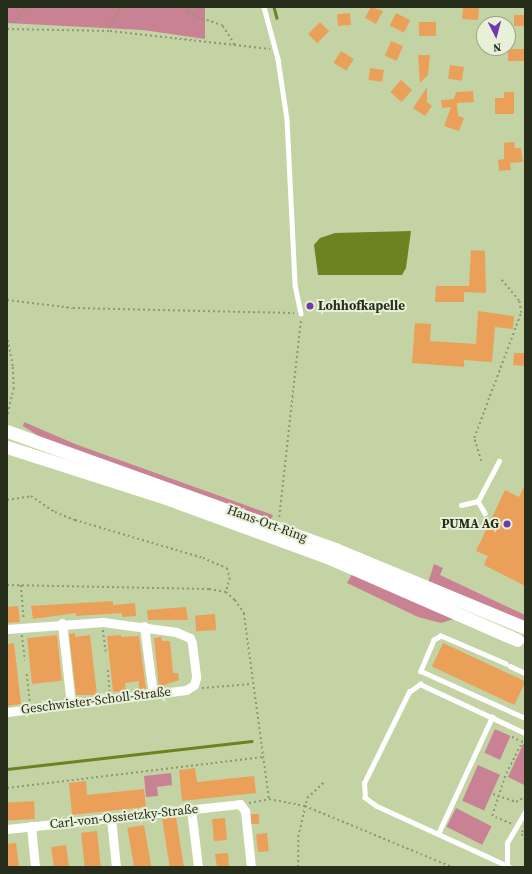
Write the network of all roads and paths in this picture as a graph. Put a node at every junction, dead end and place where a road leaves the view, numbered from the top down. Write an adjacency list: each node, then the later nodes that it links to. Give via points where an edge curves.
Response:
1 (28, 7): 8 (path)
2 (39, 7): 3 (path)
3 (50, 7)
4 (122, 7): 5 (path); 9 (path)
5 (129, 7)
6 (183, 7): 11 (path, via 188,13 223,26)
7 (264, 7): 12 (lane)
8 (13, 23)
9 (108, 28)
10 (7, 29): 11 (path, via 110,32)
11 (235, 46): 12 (path)
12 (275, 50): 15 (lane, via 287,119 295,285)
13 (500, 278): 20 (path, via 519,301 521,313 474,438)
14 (7, 300): 15 (path, via 73,308)
15 (301, 314): 26 (path, via 280,514)
16 (7, 335): 17 (path, via 14,367 14,388)
17 (7, 418)
18 (7, 431): 26 (main road, Hans-Ort-Ring)
19 (7, 447): 35 (main road, Hans-Ort-Ring, via 163,497 332,559)
20 (481, 461)
21 (499, 461): 23 (lane)
22 (7, 500): 28 (path, via 31,496 55,512 74,520 203,558 227,568 230,578)
23 (478, 501): 24 (lane); 25 (lane)
24 (461, 506)
25 (484, 513)
26 (276, 527): 32 (main road, Hans-Ort-Ring)
27 (21, 586): 33 (path)
28 (226, 592)
29 (103, 622): 30 (street); 31 (street); 36 (path)
30 (62, 623): 33 (street); 45 (street)
31 (144, 626): 42 (street, via 176,632 190,638 196,678 194,685); 43 (street)
32 (523, 627)
33 (23, 628): 34 (street); 37 (path)
34 (7, 629)
35 (521, 642)
36 (106, 652)
37 (25, 661)
38 (108, 670): 44 (path)
39 (525, 673): 49 (lane, via 440,636 434,640 421,671)
40 (27, 674): 46 (path)
41 (252, 684): 42 (path)
42 (186, 690): 43 (street, Geschwister-Scholl-Straße)
43 (153, 694): 44 (street, Geschwister-Scholl-Straße)
44 (111, 699): 45 (street, Geschwister-Scholl-Straße)
45 (71, 704): 46 (street, Geschwister-Scholl-Straße)
46 (31, 710): 47 (street, Geschwister-Scholl-Straße)
47 (7, 712)
48 (492, 717): 50 (lane); 70 (lane); 70 (lane, via 427,685 415,686 408,692 364,783 365,798 376,806)
49 (525, 718)
50 (525, 733)
51 (512, 738): 52 (path)
52 (522, 742): 53 (path); 57 (path)
53 (525, 743)
54 (324, 782): 61 (path, via 310,792)
55 (7, 788): 59 (path, via 263,757)
56 (493, 794): 57 (path)
57 (498, 796): 58 (path, via 516,802); 66 (path, via 492,816)
58 (525, 797)
59 (269, 799): 60 (path); 61 (path)
60 (240, 804): 62 (street, Carl-von-Ossietzky-Straße); 76 (street, via 245,811)
61 (305, 806): 77 (path, via 298,837); 78 (path)
62 (191, 809): 64 (street, Carl-von-Ossietzky-Straße); 75 (street)
63 (525, 812): 66 (lane)
64 (110, 818): 65 (street, Carl-von-Ossietzky-Straße); 74 (street)
65 (31, 826): 68 (street, Carl-von-Ossietzky-Straße); 73 (street)
66 (516, 826): 69 (path); 72 (lane, via 505,850)
67 (525, 826): 69 (path)
68 (7, 829)
69 (523, 830): 71 (path)
70 (438, 834): 72 (lane)
71 (525, 840)
72 (508, 866)
73 (35, 867)
74 (116, 867)
75 (198, 867)
76 (251, 867)
77 (298, 867)
78 (452, 867)

